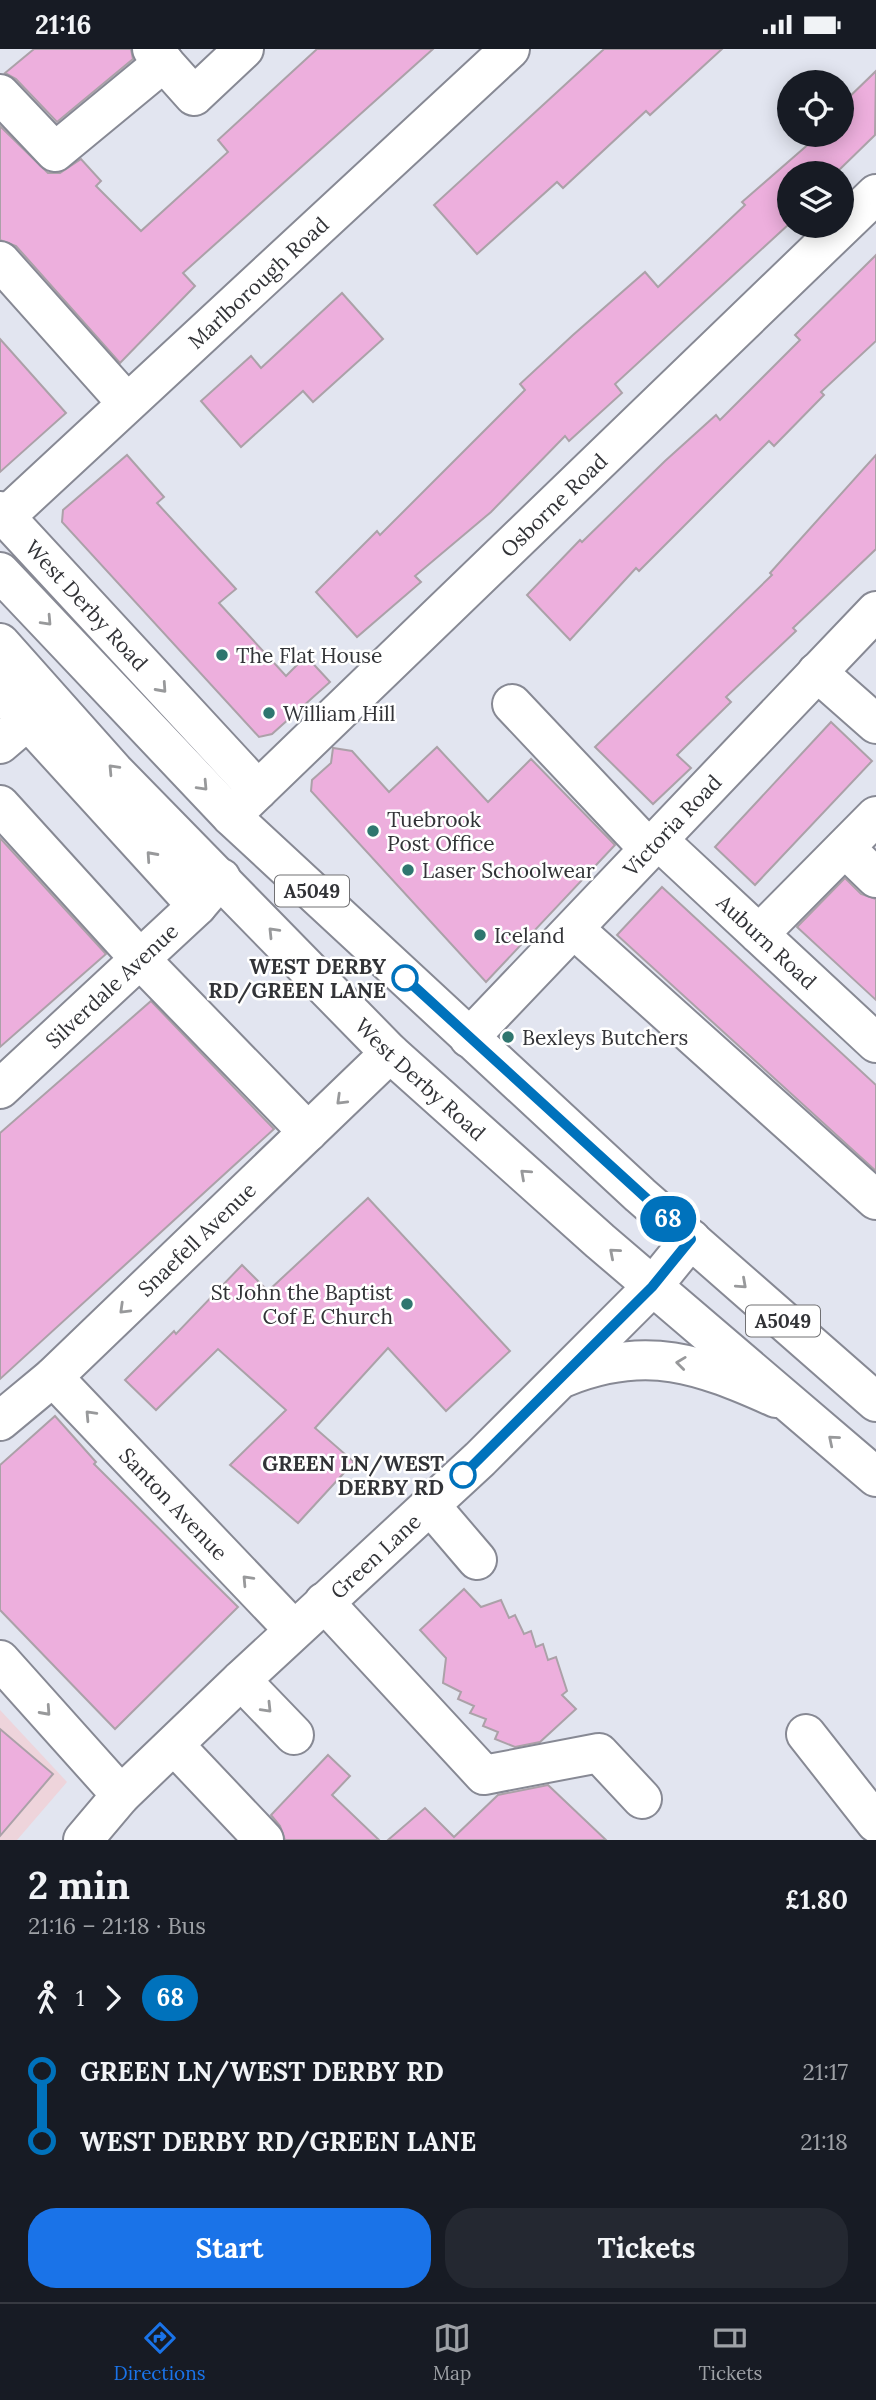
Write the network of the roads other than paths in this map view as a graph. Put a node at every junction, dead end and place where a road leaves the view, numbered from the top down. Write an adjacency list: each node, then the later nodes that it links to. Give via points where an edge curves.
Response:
1 (244, 49): 3 (main road, via 194,96)
2 (510, 49): 7 (main road, Marlborough Road)
3 (158, 55): 4 (main road, via 55,152)
4 (0, 94)
5 (876, 194): 17 (main road, Osborne Road)
6 (0, 261): 7 (main road)
7 (126, 402): 8 (main road, Marlborough Road)
8 (3, 514): 17 (main road, West Derby Road, one-way to 17)
9 (0, 572): 17 (main road, West Derby Road / A5049, one-way to 17)
10 (876, 611): 12 (main road, Victoria Road)
11 (0, 643): 23 (main road, West Derby Road / A5049, one-way to 11, via 114,771)
12 (817, 672): 15 (main road); 20 (main road, Victoria Road)
13 (0, 690): 16 (main road)
14 (512, 704): 20 (main road, Auburn Road)
15 (876, 724)
16 (14, 732): 23 (main road, one-way to 16)
17 (245, 803): 27 (main road, West Derby Road / A5049)
18 (0, 804): 26 (main road)
19 (876, 816): 21 (main road)
20 (654, 844): 24 (main road, Victoria Road); 25 (main road, Auburn Road)
21 (845, 848): 22 (main road); 25 (main road)
22 (876, 878)
23 (209, 892): 26 (main road, Silverdale Avenue); 29 (main road, West Derby Road / A5049, one-way to 23)
24 (573, 929): 27 (main road, Victoria Road); 32 (main road)
25 (759, 934): 28 (main road, Auburn Road)
26 (141, 959): 30 (main road, Silverdale Avenue); 31 (main road)
27 (469, 1038): 33 (main road, West Derby Road / A5049)
28 (876, 1043)
29 (390, 1053): 31 (main road, Snaefell Avenue, one-way to 31); 34 (main road, West Derby Road / A5049, one-way to 29)
30 (0, 1089)
31 (308, 1132): 35 (main road, Snaefell Avenue, one-way to 35)
32 (876, 1200)
33 (691, 1239): 34 (main road, Green Lane); 37 (main road, West Derby Road / A5049, one-way to 37)
34 (652, 1287): 36 (main road, Green Lane); 38 (main road, West Derby Road / A5049)
35 (53, 1377): 39 (main road, Snaefell Avenue); 44 (main road, Santon Avenue, one-way to 35)
36 (560, 1379): 38 (main road, one-way to 36, via 715,1370 667,1361 632,1360); 41 (main road, Green Lane)
37 (876, 1402)
38 (790, 1404): 40 (main road, West Derby Road / A5049, one-way to 38)
39 (0, 1420)
40 (876, 1477)
41 (430, 1505): 42 (main road); 43 (main road, Green Lane)
42 (477, 1560)
43 (324, 1602): 44 (main road, Green Lane); 51 (main road, via 484,1775 598,1753)
44 (294, 1630): 46 (main road, Green Lane)
45 (0, 1660): 50 (main road, one-way to 50)
46 (241, 1680): 48 (main road, one-way to 48); 49 (main road, Green Lane)
47 (807, 1734): 52 (main road)
48 (294, 1735)
49 (181, 1739): 50 (main road, Green Lane); 54 (main road, via 233,1792)
50 (121, 1795): 53 (main road, Green Lane)
51 (642, 1799)
52 (876, 1823)
53 (83, 1840)
54 (264, 1840)

